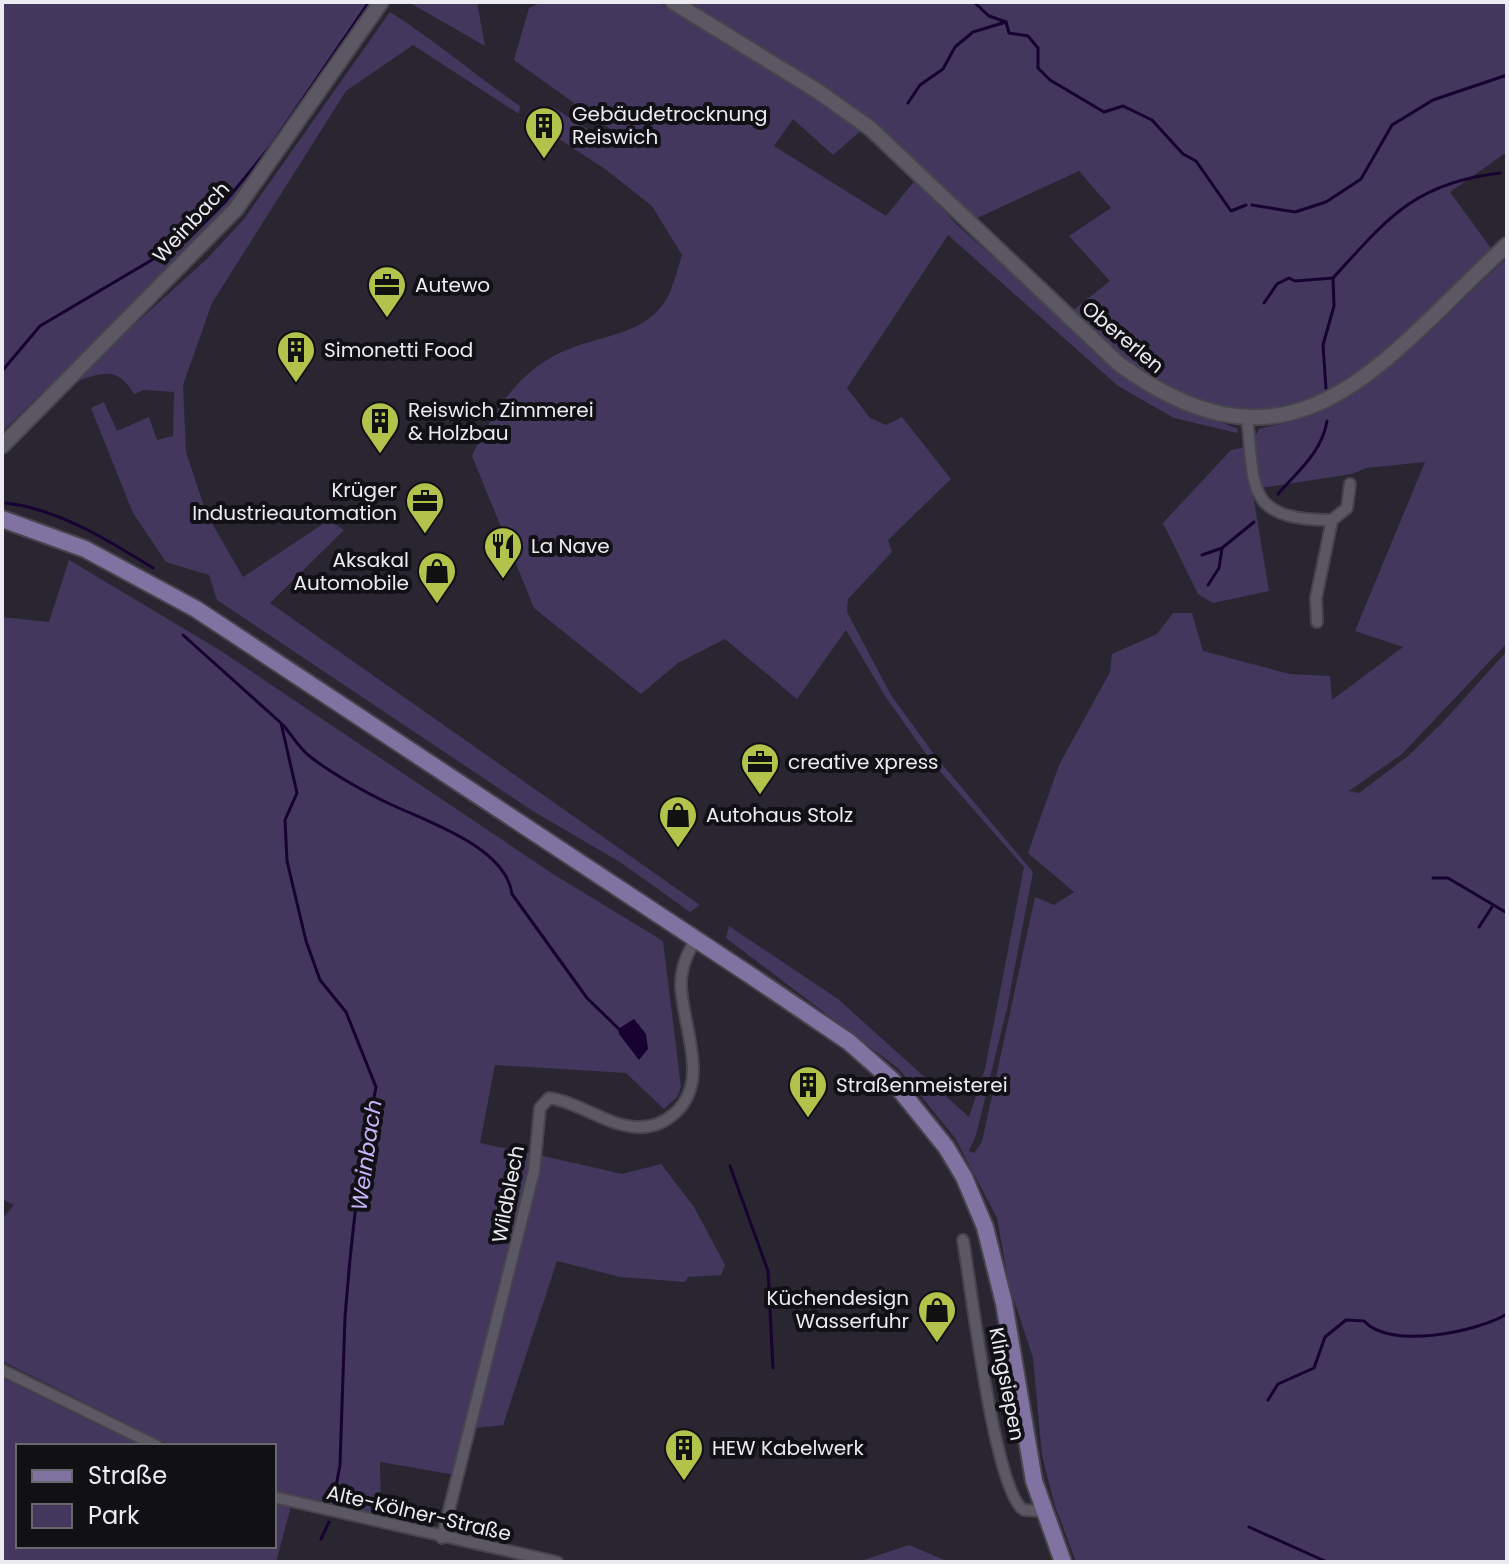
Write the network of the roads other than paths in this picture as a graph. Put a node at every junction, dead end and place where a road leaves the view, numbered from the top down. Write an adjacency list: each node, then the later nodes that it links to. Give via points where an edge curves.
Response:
1 (381, 2): 5 (main road, Weinbach, via 236,209)
2 (673, 2): 4 (main road, Obererlen, via 871,129 1119,364 1191,406)
3 (1507, 245): 4 (main road, Obererlen, via 1394,355 1357,383 1314,406 1276,418)
4 (1247, 417): 8 (street, via 1254,487 1262,502 1282,515)
5 (2, 446)
6 (1350, 484): 8 (street, via 1347,508)
7 (2, 519): 10 (main road, via 85,549 196,609)
8 (1332, 520): 9 (street, via 1316,598)
9 (1317, 622)
10 (696, 939): 15 (main road, via 871,1060 914,1104 951,1156 978,1207 998,1275); 16 (street, Wildblech, via 686,956 681,986 693,1068 689,1098 678,1110 665,1121 633,1127 564,1100 549,1098 540,1108 534,1171)
11 (963, 1240): 15 (street, Klingsiepen, via 990,1416 1012,1496 1024,1510)
12 (2, 1370): 13 (street)
13 (153, 1444)
14 (276, 1497): 16 (street, Alte-Kölner-Straße)
15 (1042, 1511): 18 (main road)
16 (442, 1538): 17 (street, Alte-Kölner-Straße)
17 (557, 1562)
18 (1063, 1562)

